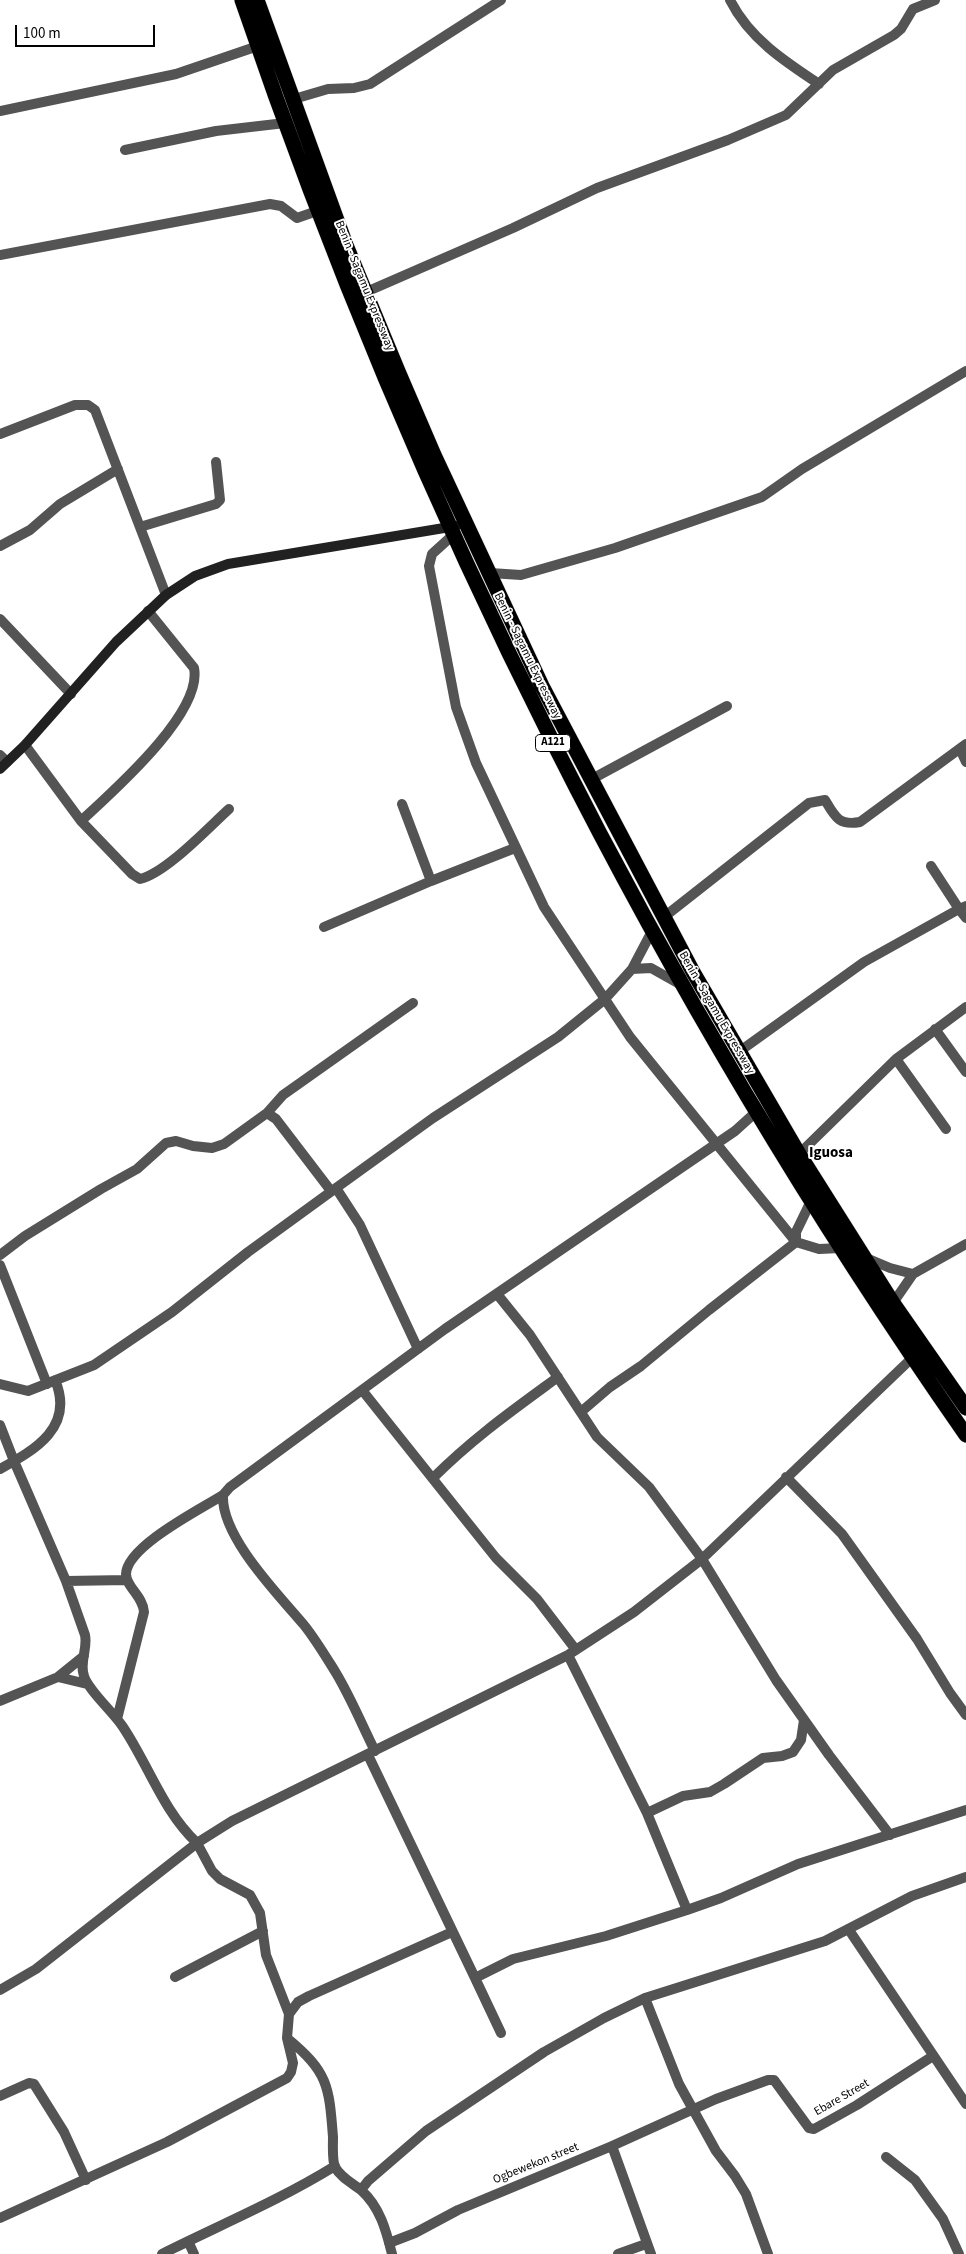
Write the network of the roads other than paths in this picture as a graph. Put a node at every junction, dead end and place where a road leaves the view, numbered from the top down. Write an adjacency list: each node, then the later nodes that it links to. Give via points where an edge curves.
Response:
1 (242, 0): 6 (highway, Benin - Sagamu Expressway / A121)
2 (258, 0): 8 (highway, A121)
3 (501, 0): 8 (street, via 370,84 328,89)
4 (730, 0): 7 (street, via 738,17 762,43)
5 (935, 0): 7 (street, via 914,9 894,35 833,70)
6 (258, 46): 9 (street, via 176,74); 10 (highway, Benin - Sagamu Expressway / A121)
7 (820, 84): 15 (street, via 786,115 597,188)
8 (294, 99): 13 (highway, A121)
9 (0, 112)
10 (285, 123): 11 (street, via 216,131); 12 (highway, Benin - Sagamu Expressway / A121)
11 (125, 150)
12 (317, 212): 13 (highway, Benin - Sagamu Expressway / A121); 14 (street, via 297,218 281,206 270,204)
13 (339, 247): 15 (highway, A121); 22 (highway, Benin - Sagamu Expressway / A121, via 369,340)
14 (0, 255)
15 (366, 292): 20 (highway, A121, via 434,455)
16 (966, 370): 24 (street, via 802,469 762,498 615,548 521,575)
17 (0, 434): 19 (street, via 75,405 88,405 95,410)
18 (216, 462): 21 (street, via 220,500 216,504)
19 (118, 469): 21 (street); 23 (street, via 60,504 30,530)
20 (466, 522): 22 (street); 24 (highway, A121)
21 (140, 527): 25 (street)
22 (452, 532): 25 (street, via 228,564 195,576); 38 (street, via 429,560 456,707 476,763); 45 (highway, Benin - Sagamu Expressway / A121, via 583,804)
23 (0, 546)
24 (490, 573): 34 (highway, A121, via 542,686)
25 (166, 595): 26 (street)
26 (148, 611): 28 (street); 37 (street, via 194,668 196,676 191,692 170,731)
27 (0, 619): 28 (street)
28 (71, 694): 30 (street)
29 (728, 706): 34 (street)
30 (25, 745): 32 (street); 37 (street)
31 (963, 747): 33 (street); 42 (street, via 860,822 848,824 839,821 825,800 809,803)
32 (2, 762)
33 (966, 762)
34 (592, 779): 42 (highway, A121)
35 (402, 804): 40 (street)
36 (230, 809): 37 (street, via 163,868 150,877 140,879)
37 (81, 821)
38 (515, 848): 40 (street); 48 (street, via 544,907)
39 (931, 866): 41 (street)
40 (431, 881): 44 (street)
41 (962, 907): 43 (street); 52 (street, via 864,962)
42 (664, 917): 52 (highway, A121)
43 (966, 918)
44 (324, 927)
45 (652, 931): 46 (street); 47 (highway, Benin - Sagamu Expressway / A121)
46 (632, 969): 47 (street, via 651,968); 48 (street)
47 (683, 986): 55 (highway, Benin - Sagamu Expressway / A121)
48 (605, 1000): 58 (street, via 630,1038); 60 (street, via 558,1037 441,1113)
49 (413, 1003): 56 (street, via 284,1095)
50 (966, 1006): 51 (street)
51 (934, 1029): 53 (street); 54 (street)
52 (740, 1051): 59 (highway, A121)
53 (896, 1059): 57 (street); 59 (street)
54 (966, 1072)
55 (756, 1112): 58 (street); 61 (highway, Benin - Sagamu Expressway / A121)
56 (267, 1114): 60 (street, via 276,1119); 65 (street, via 231,1140 212,1148 176,1140 166,1144 137,1170 25,1236)
57 (946, 1129)
58 (716, 1143): 62 (street); 69 (street)
59 (799, 1154): 66 (highway, A121)
60 (334, 1190): 71 (street, via 360,1225); 75 (street, via 164,1318 94,1365)
61 (812, 1201): 62 (street, via 796,1232); 64 (highway, Benin - Sagamu Expressway / A121)
62 (796, 1242): 64 (street, via 819,1250); 79 (street)
63 (966, 1244): 68 (street)
64 (841, 1248): 72 (highway, Benin - Sagamu Expressway / A121)
65 (0, 1255)
66 (864, 1257): 68 (street); 70 (highway, A121)
67 (0, 1265): 75 (street)
68 (913, 1274): 70 (street)
69 (497, 1294): 71 (street); 74 (street)
70 (893, 1303): 73 (highway, A121)
71 (418, 1349): 77 (street)
72 (912, 1358): 73 (street); 81 (highway, Benin - Sagamu Expressway / A121); 85 (street)
73 (933, 1360): 78 (highway, A121)
74 (558, 1376): 79 (street); 84 (street, via 463,1447)
75 (51, 1382): 76 (street, via 28,1391); 82 (street, via 60,1408 53,1430 36,1448)
76 (0, 1384)
77 (362, 1390): 84 (street); 86 (street, via 230,1486)
78 (966, 1408)
79 (582, 1411): 87 (street, via 597,1436 649,1487)
80 (0, 1425): 82 (street)
81 (966, 1435)
82 (14, 1461): 83 (street); 89 (street)
83 (0, 1469)
84 (433, 1478): 90 (street, via 496,1558 537,1599)
85 (786, 1478): 87 (street); 95 (street, via 842,1534)
86 (224, 1495): 88 (street, via 147,1542 130,1563 126,1575); 98 (street, via 225,1512 240,1544 260,1575 305,1627 331,1666)
87 (702, 1560): 90 (street, via 634,1612); 97 (street)
88 (128, 1580): 89 (street); 96 (street, via 142,1600 144,1612)
89 (66, 1581): 91 (street, via 86,1635)
90 (572, 1652): 98 (street); 100 (street)
91 (84, 1656): 92 (street); 93 (street, via 82,1669)
92 (58, 1677): 93 (street); 94 (street)
93 (87, 1684): 96 (street)
94 (0, 1700)
95 (966, 1715)
96 (118, 1719): 102 (street, via 173,1816)
97 (804, 1720): 100 (street, via 801,1740 793,1752 763,1758 710,1792 683,1796); 101 (street)
98 (372, 1753): 102 (street, via 232,1821); 107 (street)
99 (966, 1810): 101 (street)
100 (646, 1813): 104 (street)
101 (890, 1835): 104 (street, via 798,1864)
102 (197, 1843): 106 (street, via 220,1879 250,1895 260,1913); 110 (street, via 36,1969)
103 (966, 1877): 105 (street, via 912,1896)
104 (687, 1910): 109 (street, via 606,1936 513,1959)
105 (849, 1930): 111 (street, via 825,1941); 115 (street)
106 (263, 1931): 108 (street); 112 (street, via 266,1955)
107 (452, 1932): 109 (street); 112 (street, via 309,1996 298,2002)
108 (175, 1977)
109 (475, 1978): 113 (street)
110 (0, 1990)
111 (645, 1998): 118 (street, via 679,2084); 123 (street, via 544,2052 434,2126)
112 (290, 2014): 114 (street)
113 (502, 2033)
114 (287, 2038): 121 (street, via 310,2057 323,2076 330,2095); 122 (street, via 293,2063 286,2078 167,2142)
115 (933, 2056): 117 (street); 118 (street, Ebare Street, via 857,2106 814,2129 809,2128 774,2080)
116 (0, 2096): 122 (street, via 29,2083 34,2084 64,2132)
117 (966, 2104)
118 (694, 2109): 119 (street, Ogbewekon street); 133 (street, via 716,2150 746,2194)
119 (612, 2146): 126 (street, Ogbewekon street, via 458,2210); 127 (street)
120 (886, 2157): 134 (street, via 915,2180 943,2219)
121 (335, 2166): 123 (street); 125 (street, via 296,2190)
122 (86, 2180): 124 (street)
123 (360, 2190): 126 (street, via 384,2222)
124 (0, 2218)
125 (188, 2241): 128 (street); 129 (street)
126 (389, 2243): 130 (street)
127 (646, 2244): 131 (street); 132 (street)
128 (162, 2254)
129 (194, 2254)
130 (392, 2254)
131 (618, 2254)
132 (651, 2254)
133 (768, 2254)
134 (959, 2254)

